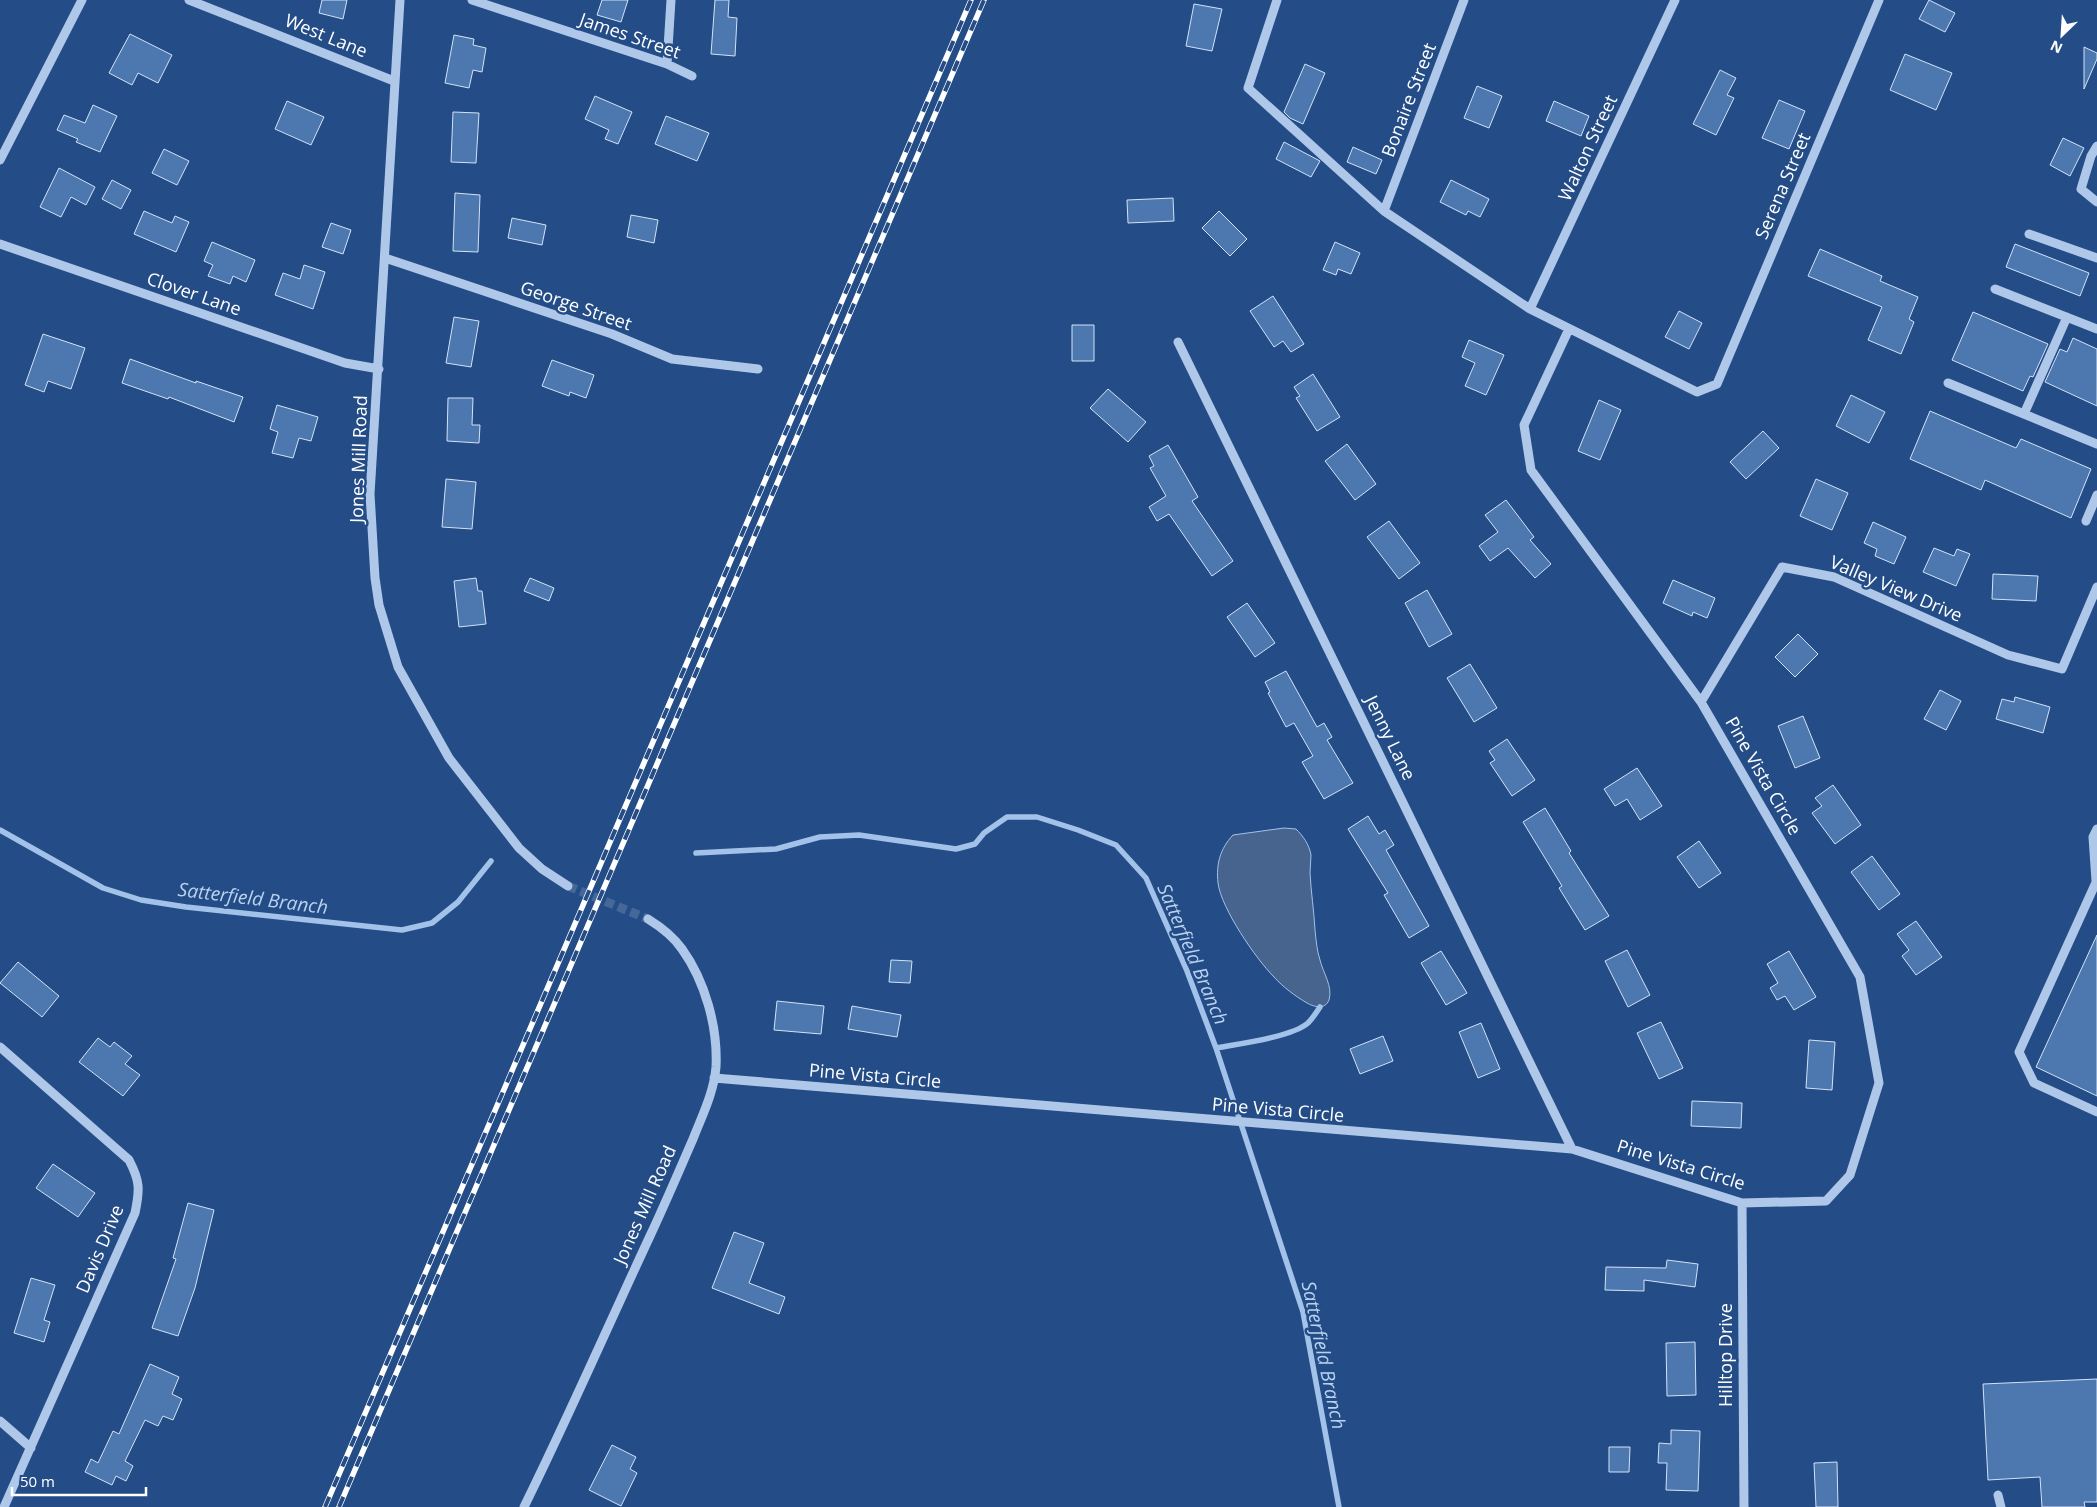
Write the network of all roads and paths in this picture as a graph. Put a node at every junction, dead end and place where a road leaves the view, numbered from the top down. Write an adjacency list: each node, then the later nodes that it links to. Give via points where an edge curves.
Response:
1 (82, 0): 14 (street)
2 (189, 0): 12 (street, West Lane)
3 (400, 0): 12 (street, Jones Mill Road)
4 (472, 0): 10 (street, James Street)
5 (671, 0): 10 (street)
6 (1277, 0): 16 (street, via 1248,88)
7 (1464, 0): 16 (street, Bonaire Street)
8 (1675, 0): 22 (street, Walton Street)
9 (1879, 0): 24 (street, Serena Street, via 1717,384 1697,392)
10 (667, 64): 11 (street, James Street)
11 (692, 76)
12 (394, 81): 19 (street, Jones Mill Road)
13 (2097, 146): 15 (street, via 2081,189)
14 (0, 160)
15 (2097, 202)
16 (1384, 211): 22 (street)
17 (2029, 234): 20 (street)
18 (0, 244): 27 (street, Clover Lane, via 345,363)
19 (385, 258): 27 (street, Jones Mill Road); 28 (street, George Street, via 612,334 672,359)
20 (2097, 258)
21 (1995, 289): 23 (street)
22 (1530, 309): 24 (street)
23 (2067, 317): 25 (street); 30 (street)
24 (1569, 329): 35 (street, Pine Vista Circle, via 1524,424 1530,470)
25 (2097, 329)
26 (1178, 342): 43 (street, Jenny Lane)
27 (379, 369): 38 (street, Jones Mill Road, via 370,494 376,591 398,667 449,758 519,848)
28 (758, 369)
29 (1948, 383): 30 (street)
30 (2024, 414): 31 (street)
31 (2097, 444)
32 (2097, 495): 33 (street)
33 (2086, 521)
34 (2097, 587): 35 (street, Valley View Drive, via 2062,669 2008,655 1834,577 1782,567)
35 (1701, 702): 44 (street, Pine Vista Circle, via 1860,977 1880,1083 1850,1175 1826,1201)
36 (2097, 829): 37 (street, via 2093,837)
37 (2096, 880): 42 (street, via 2019,1052 2034,1083)
38 (568, 886)
39 (648, 919): 41 (street, Jones Mill Road, via 682,948 697,976 712,1024 716,1052)
40 (0, 1047): 46 (street, Davis Drive, via 129,1160 138,1177 135,1213)
41 (714, 1078): 43 (street, Pine Vista Circle); 49 (street, Jones Mill Road, via 669,1195)
42 (2097, 1112)
43 (1572, 1149): 44 (street, Pine Vista Circle)
44 (1742, 1202): 50 (street, Hilltop Drive)
45 (0, 1421): 46 (street)
46 (31, 1448): 48 (street, Davis Drive)
47 (1998, 1495): 51 (street)
48 (4, 1507)
49 (524, 1507)
50 (1744, 1507)
51 (2002, 1507)

